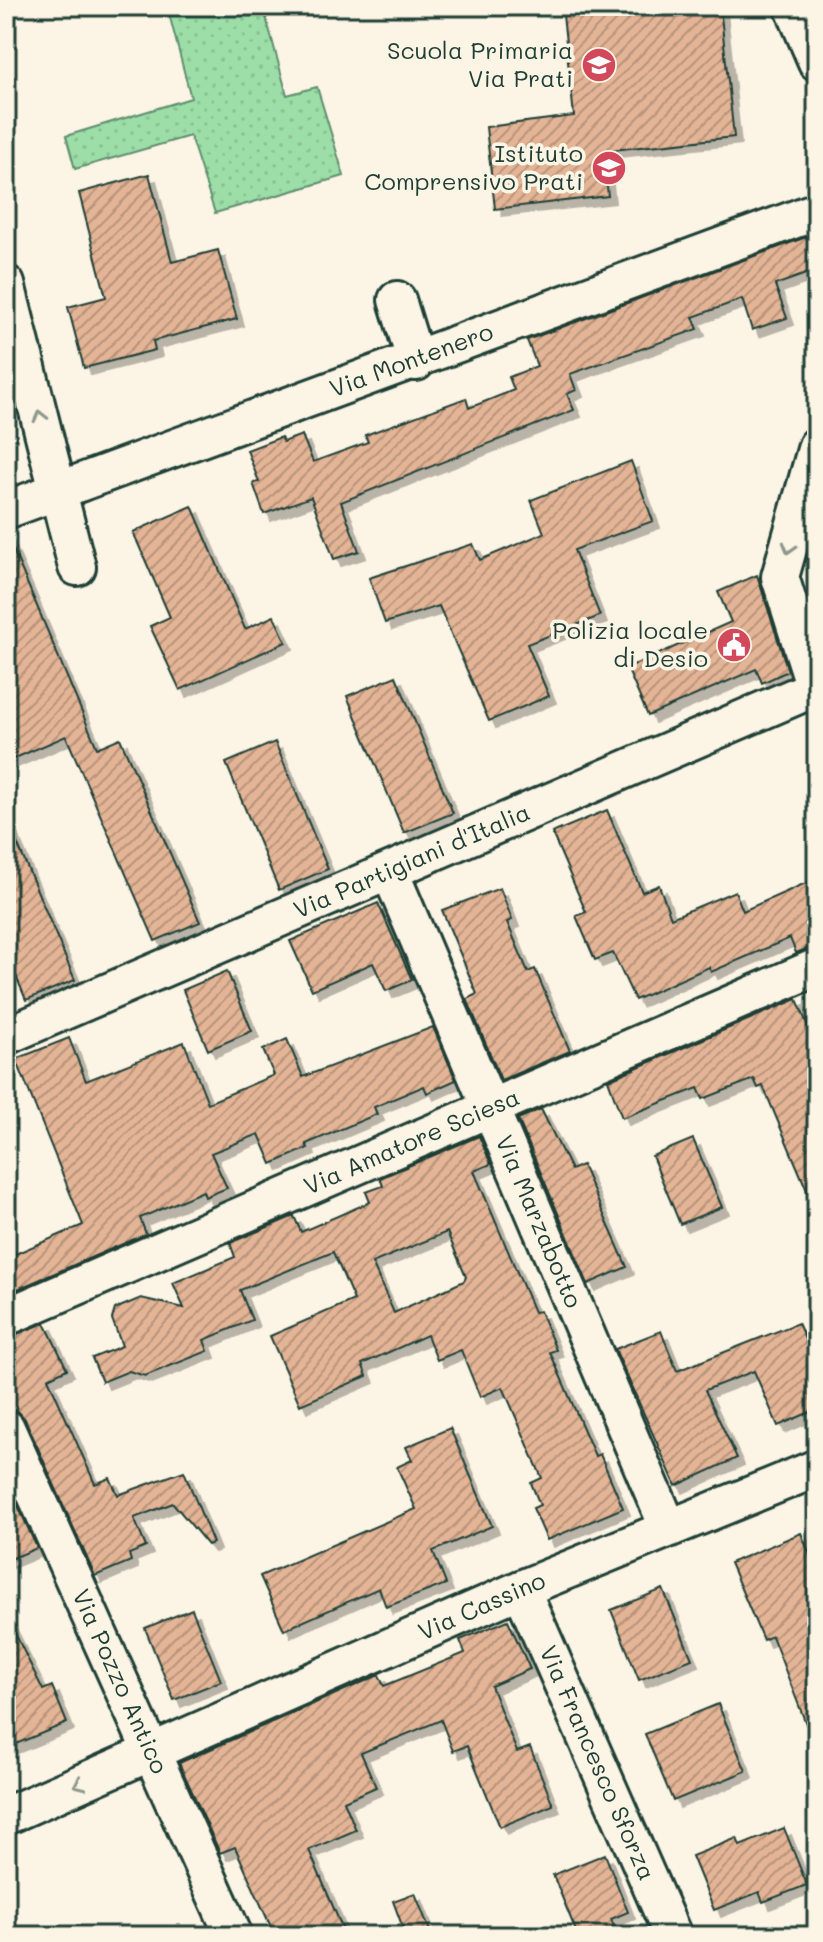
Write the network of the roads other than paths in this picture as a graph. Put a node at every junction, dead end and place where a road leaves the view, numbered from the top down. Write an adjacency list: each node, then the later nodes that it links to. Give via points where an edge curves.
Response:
1 (793, 6): 2 (street)
2 (817, 62)
3 (817, 211): 6 (street, Via Montenero)
4 (6, 284): 8 (street, one-way to 4)
5 (397, 300): 6 (street)
6 (416, 362): 8 (street, Via Montenero)
7 (817, 446): 11 (street, one-way to 11, via 780,577)
8 (59, 492): 9 (street, Via Montenero); 10 (street)
9 (6, 510)
10 (77, 567)
11 (816, 690): 12 (street, Via Partigiani d'Italia)
12 (390, 872): 14 (street, Via Partigiani d'Italia); 15 (street, Via Marzabotto)
13 (817, 967): 15 (street, Via Amatore Sciesa)
14 (6, 1036)
15 (492, 1107): 16 (street, Via Amatore Sciesa); 19 (street, Via Marzabotto)
16 (6, 1317)
17 (6, 1428): 21 (street, Via Pozzo Antico)
18 (817, 1468): 19 (street, Via Cassino)
19 (668, 1527): 20 (street, Via Cassino)
20 (521, 1589): 21 (street, Via Cassino); 24 (street, Via Francesco Sforza)
21 (150, 1752): 22 (street, Via Cassino, one-way to 22); 23 (street, Via Pozzo Antico)
22 (6, 1816)
23 (234, 1936)
24 (673, 1936)

